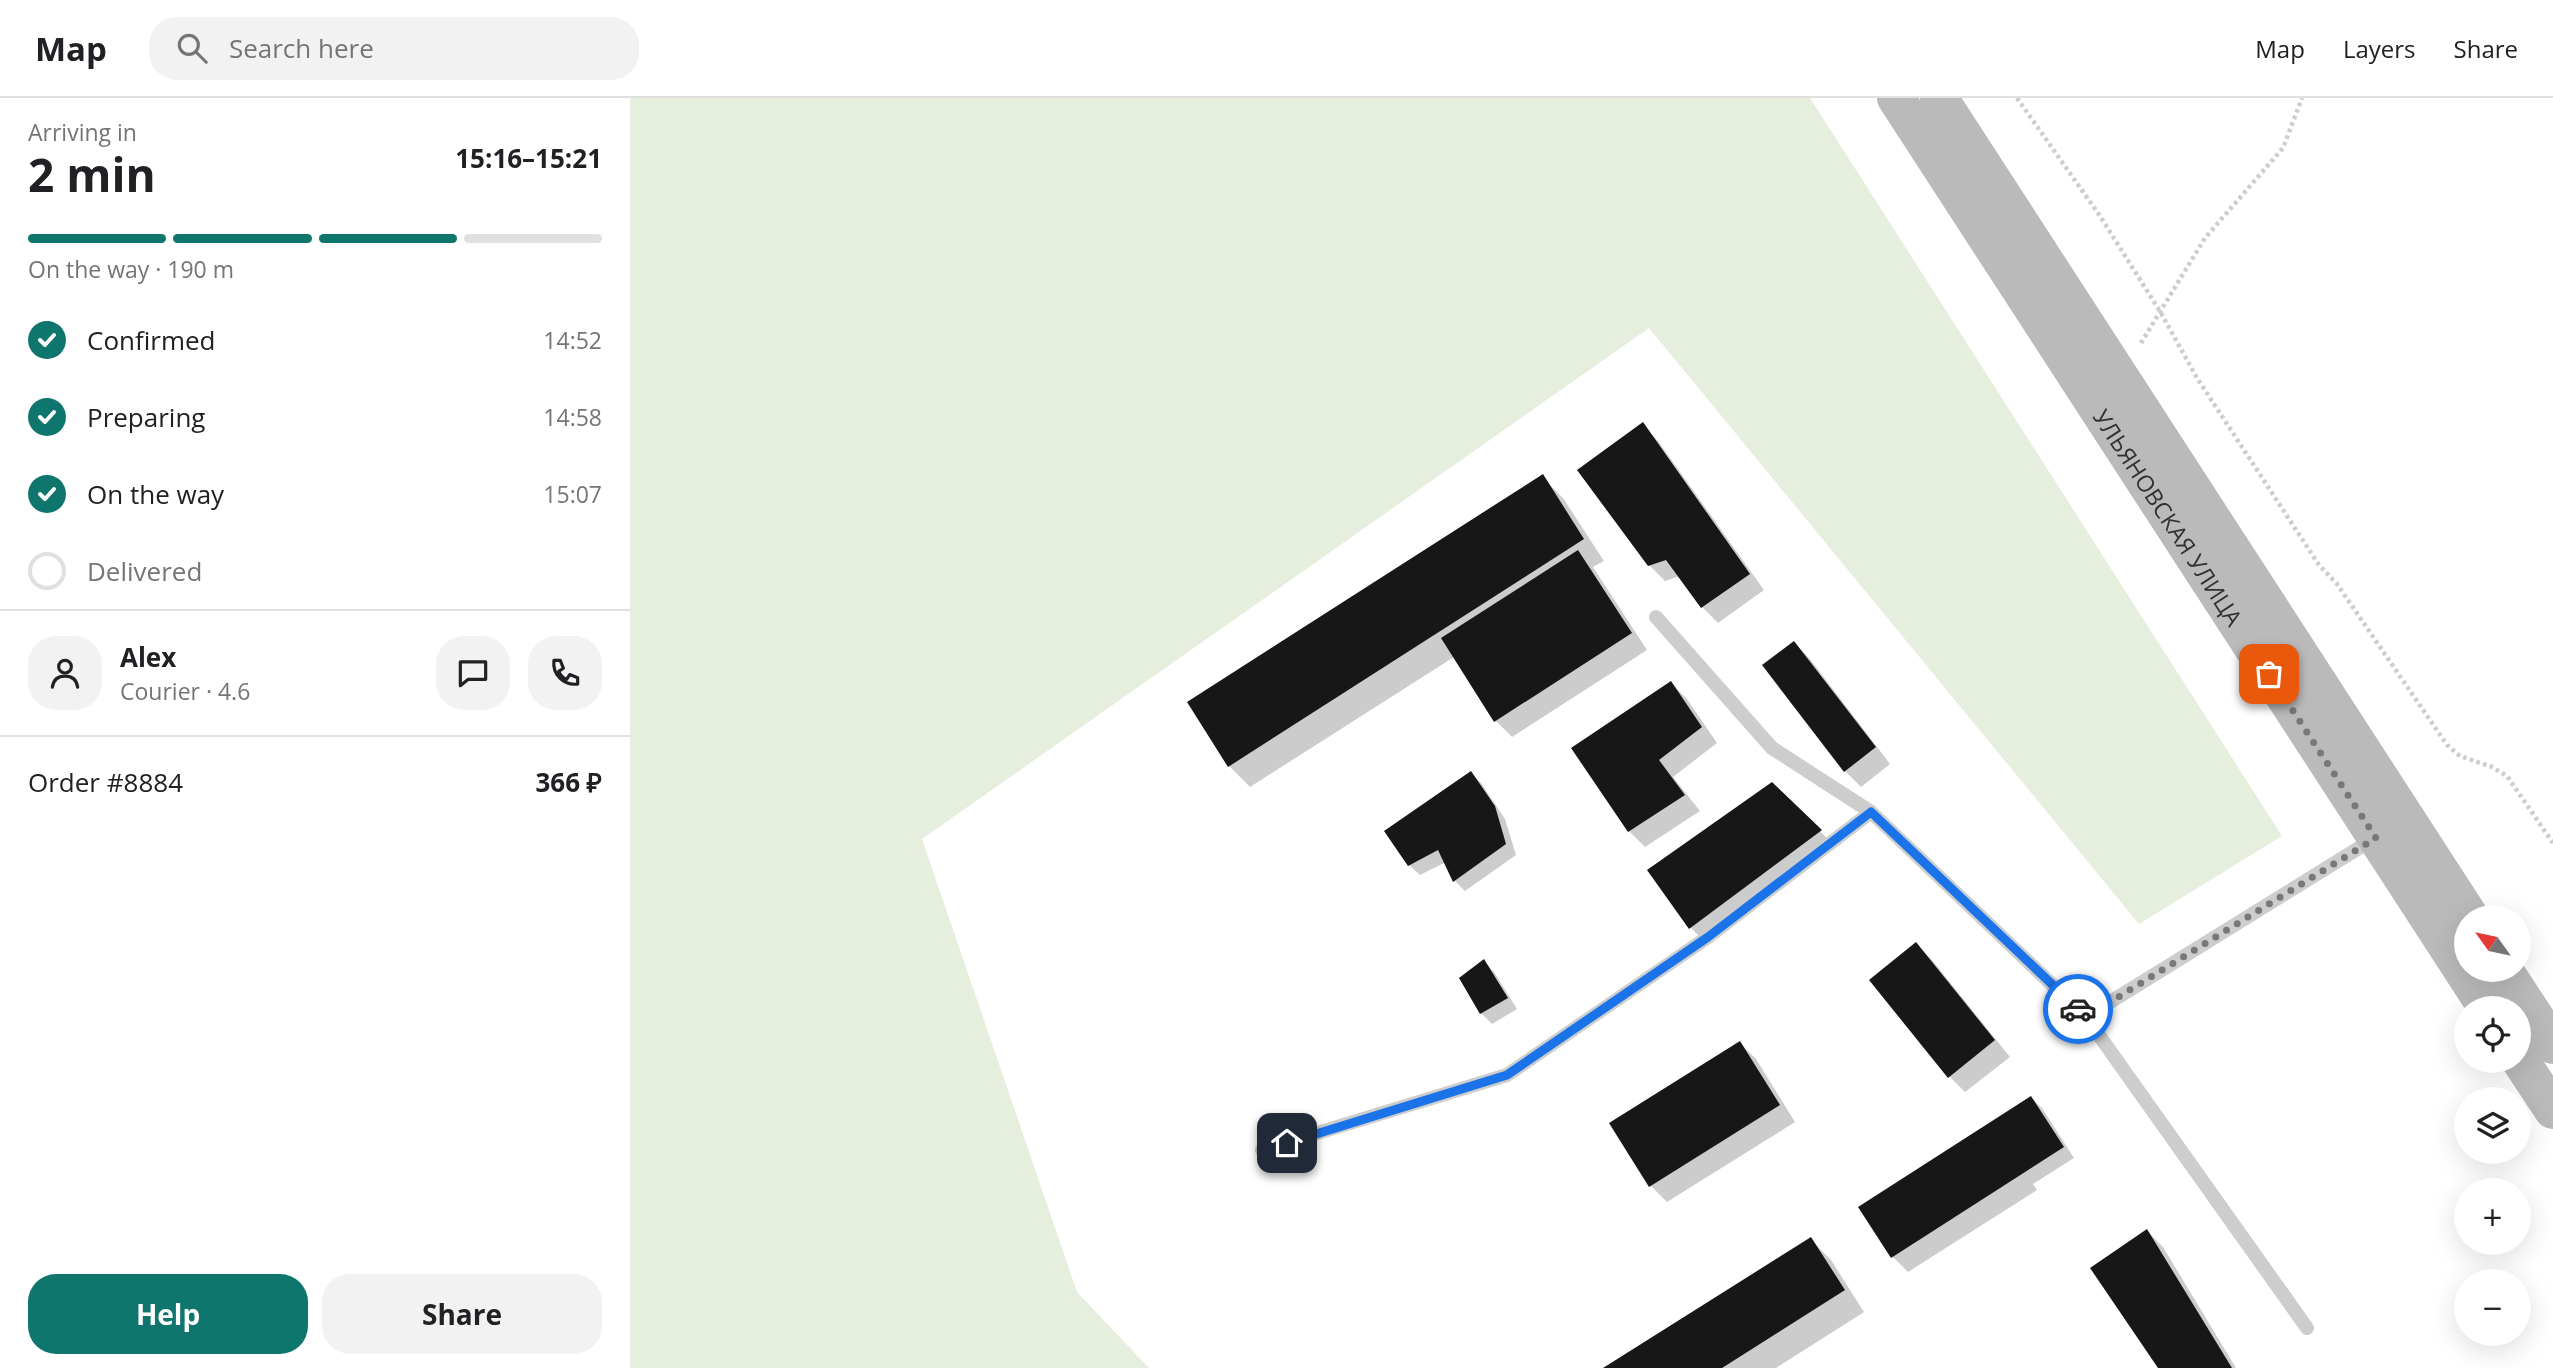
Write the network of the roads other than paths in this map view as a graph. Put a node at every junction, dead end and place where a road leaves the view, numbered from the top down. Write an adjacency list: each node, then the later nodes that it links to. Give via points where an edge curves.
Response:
1 (1896, 98): 5 (street, УЛЬЯНОВСКАЯ УЛИЦА)
2 (1939, 98): 5 (street, УЛЬЯНОВСКАЯ УЛИЦА)
3 (1656, 617): 4 (lane, via 1772,748)
4 (1871, 812): 9 (lane); 13 (lane, via 1708,937 1507,1075)
5 (2391, 828): 6 (street, УЛЬЯНОВСКАЯ УЛИЦА); 8 (street, УЛЬЯНОВСКАЯ УЛИЦА); 9 (lane)
6 (2459, 905)
7 (2512, 982): 10 (street)
8 (2481, 996)
9 (2086, 1017): 14 (lane)
10 (2553, 1045)
11 (2529, 1073): 12 (street)
12 (2553, 1110)
13 (1262, 1150)
14 (2307, 1328)

